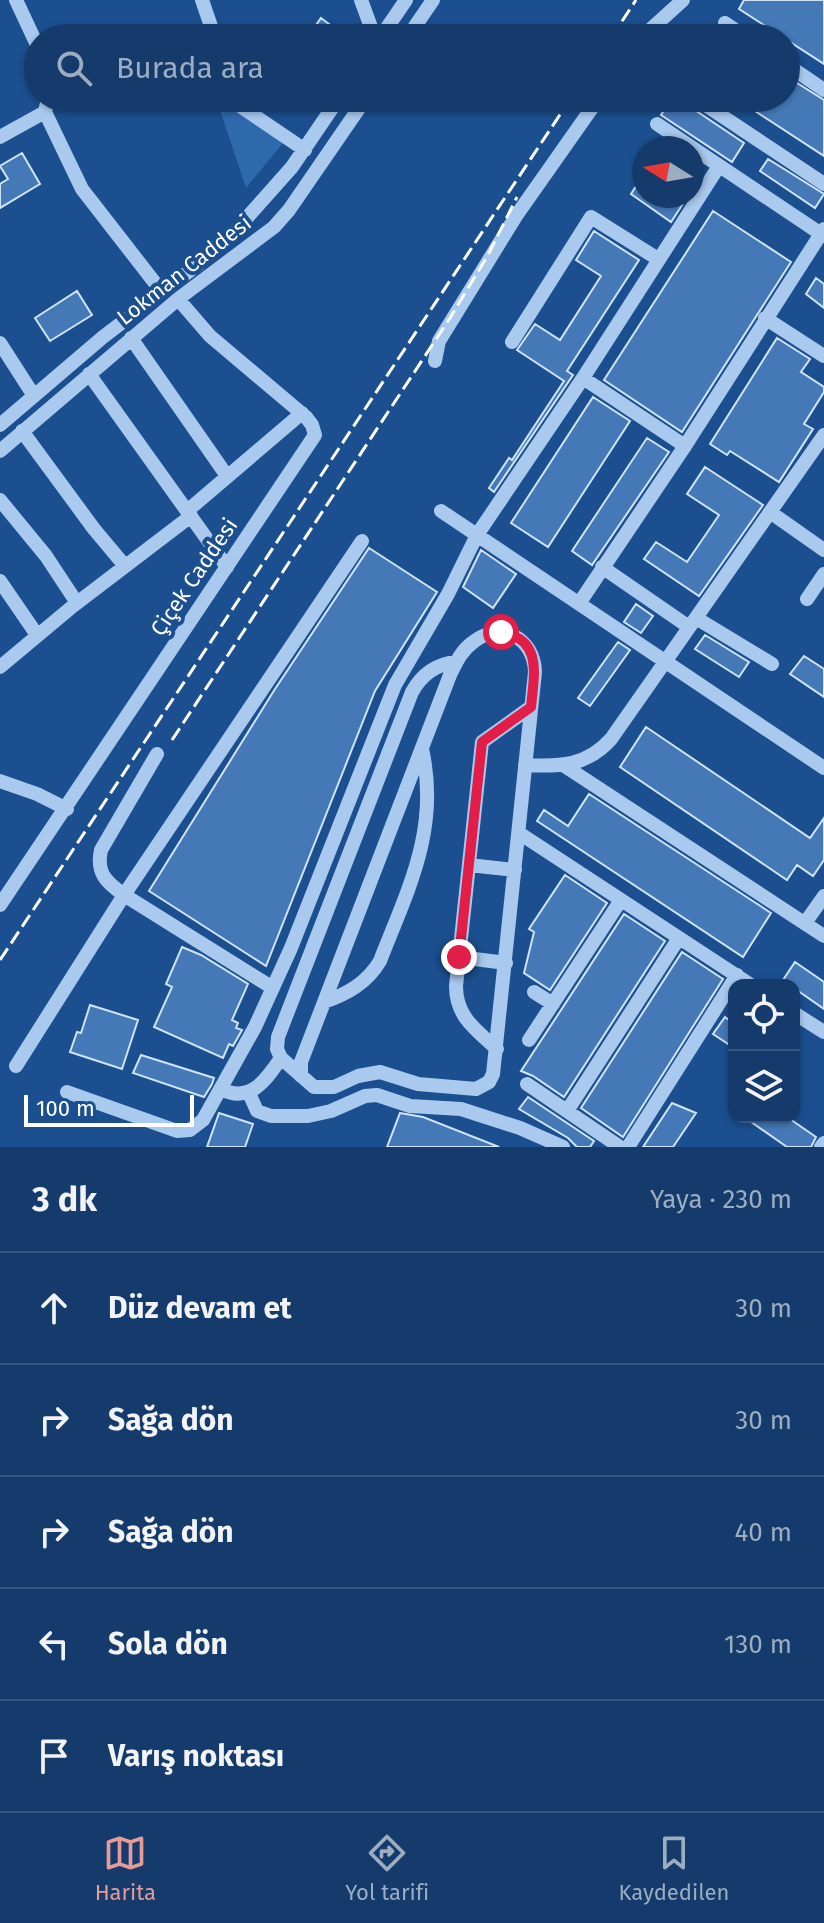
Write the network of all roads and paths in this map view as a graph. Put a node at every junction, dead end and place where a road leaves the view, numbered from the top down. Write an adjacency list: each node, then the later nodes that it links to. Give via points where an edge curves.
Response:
1 (16, 0): 7 (street)
2 (202, 0): 8 (street)
3 (361, 0): 9 (street)
4 (406, 0): 10 (street)
5 (433, 0): 11 (street)
6 (683, 0): 12 (street)
7 (27, 24)
8 (210, 24)
9 (372, 24)
10 (388, 24)
11 (417, 24)
12 (656, 24)
13 (800, 74): 14 (street)
14 (824, 90)
15 (36, 112): 23 (street)
16 (49, 112): 29 (street, via 82,189)
17 (249, 112): 24 (street)
18 (330, 112): 24 (street, Lokman Caddesi)
19 (356, 112): 30 (street, Lokman Caddesi, via 281,219)
20 (589, 112): 36 (street, via 516,216 439,341)
21 (716, 112): 26 (street)
22 (657, 124): 25 (street)
23 (0, 136)
24 (305, 150): 29 (street, Lokman Caddesi, via 236,230)
25 (719, 166): 27 (street); 28 (street)
26 (824, 184)
27 (823, 233): 31 (street)
28 (658, 259): 33 (street, via 591,217); 38 (street)
29 (162, 292): 39 (street, Lokman Caddesi)
30 (178, 299): 32 (street, Lokman Caddesi); 40 (street, via 210,336)
31 (765, 318): 35 (street); 44 (street)
32 (131, 338): 37 (street, Lokman Caddesi); 46 (street)
33 (512, 342)
34 (0, 343): 39 (street)
35 (824, 356)
36 (435, 361)
37 (89, 374): 42 (street, Lokman Caddesi); 50 (street)
38 (583, 378): 44 (street); 51 (street)
39 (34, 396): 41 (street, Lokman Caddesi)
40 (302, 413): 46 (street); 55 (street, Çiçek Caddesi, via 315,435)
41 (0, 425)
42 (22, 431): 45 (street, Lokman Caddesi); 54 (street)
43 (824, 435): 49 (street)
44 (685, 446): 56 (street)
45 (0, 451)
46 (227, 476): 50 (street)
47 (0, 500): 61 (street)
48 (441, 511): 51 (street)
49 (770, 512): 53 (street); 62 (street)
50 (189, 514): 54 (street); 55 (street)
51 (477, 535): 60 (street); 90 (street, via 395,685)
52 (362, 541): 79 (street)
53 (824, 550)
54 (125, 566): 61 (street)
55 (227, 567): 75 (street, Çiçek Caddesi)
56 (602, 567): 60 (street); 62 (street)
57 (824, 574): 59 (street)
58 (0, 581): 63 (street)
59 (807, 599)
60 (580, 602): 64 (street)
61 (77, 603): 63 (street)
62 (692, 623): 64 (street); 66 (street)
63 (37, 635): 67 (street)
64 (666, 660): 72 (street, via 604,747 584,761); 73 (street)
65 (456, 662): 68 (street, via 484,635 501,632 517,637 533,657); 69 (street); 98 (street, via 427,672 412,692 278,1037)
66 (772, 664)
67 (0, 667)
68 (531, 707): 71 (street); 77 (street, via 482,742)
69 (422, 749): 92 (street); 92 (street, via 428,791 425,835 380,961 358,986)
70 (157, 754): 79 (street, via 101,850 105,882)
71 (525, 765): 72 (street); 76 (street)
72 (563, 765): 83 (street)
73 (824, 768)
74 (0, 781): 75 (street)
75 (67, 809): 82 (street, Çiçek Caddesi)
76 (519, 833): 78 (street); 81 (street)
77 (469, 865): 78 (street); 86 (street)
78 (515, 870): 87 (street)
79 (124, 895): 90 (street); 99 (street)
80 (824, 896): 83 (street)
81 (621, 900): 85 (street); 93 (street)
82 (0, 905)
83 (805, 923): 84 (street)
84 (824, 936)
85 (679, 938): 88 (street); 105 (street)
86 (459, 957): 87 (street); 97 (street, via 460,1010)
87 (506, 963): 97 (street)
88 (737, 975): 89 (street); 108 (street)
89 (743, 979)
90 (273, 988): 102 (street)
91 (534, 992): 93 (street)
92 (324, 1002): 100 (street, via 301,1062)
93 (553, 1004): 96 (street)
94 (800, 1017): 95 (street)
95 (824, 1032)
96 (529, 1040)
97 (497, 1049): 100 (street, via 491,1078 476,1089 418,1084 380,1072 318,1088)
98 (281, 1058): 100 (street); 104 (street)
99 (16, 1066)
100 (301, 1076)
101 (527, 1084): 105 (street)
102 (221, 1089): 103 (street, via 200,1124 182,1132); 104 (street)
103 (67, 1092)
104 (249, 1093): 106 (street, via 257,1111 271,1116 319,1114 371,1095 410,1106 461,1109)
105 (567, 1111): 107 (street)
106 (563, 1147)
107 (620, 1147)
108 (628, 1147)

